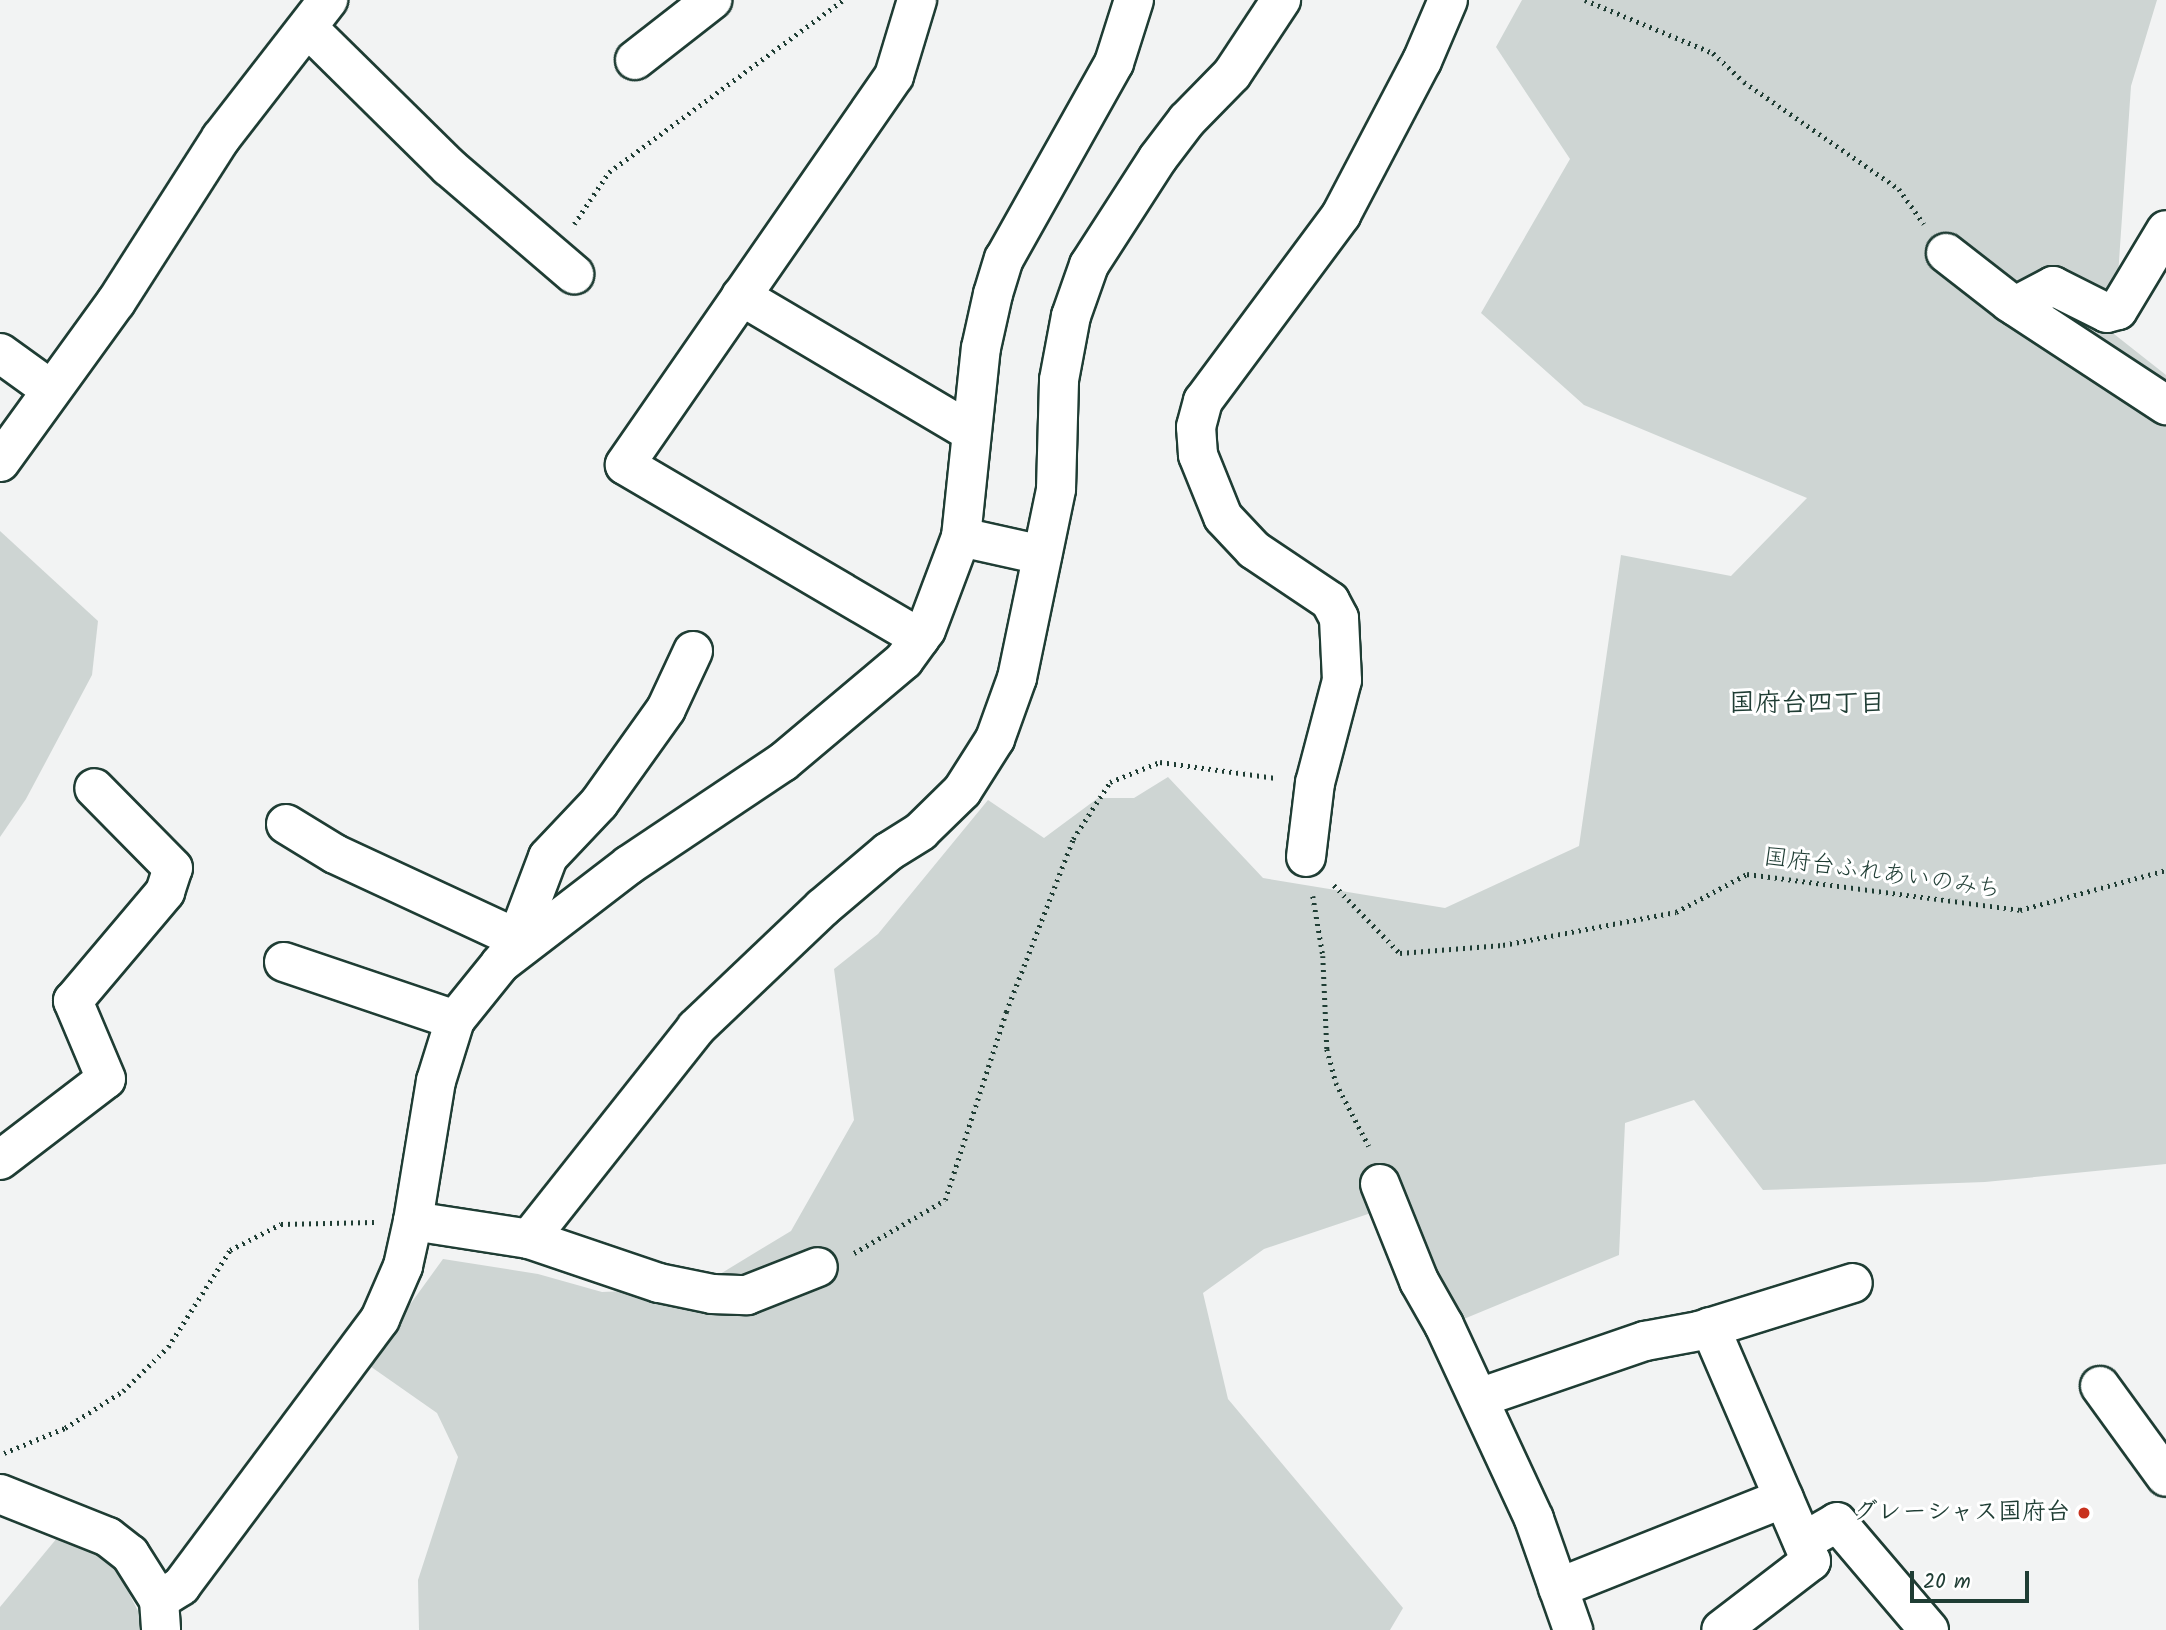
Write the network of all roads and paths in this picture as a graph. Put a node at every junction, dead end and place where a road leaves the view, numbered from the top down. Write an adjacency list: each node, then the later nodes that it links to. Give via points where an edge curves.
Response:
1 (712, 0): 9 (street)
2 (842, 0): 12 (path, via 609,172)
3 (917, 0): 13 (street, via 894,76)
4 (1134, 0): 18 (street, via 1114,63 1004,259 981,348)
5 (1281, 0): 21 (street, via 1232,74 1186,120 1158,158 1089,265 1071,316 1059,380 1056,489)
6 (1448, 0): 24 (street, via 1422,61 1340,215 1203,401 1196,427 1198,455 1223,517 1254,550 1330,601 1339,618 1342,680)
7 (1585, 0): 11 (path, via 1713,53 1744,82 1899,189)
8 (318, 14): 12 (street, via 449,167); 16 (street, via 221,138 116,302)
9 (635, 60)
10 (2166, 230): 14 (street, via 2118,310 2107,313 2053,286)
11 (1946, 253): 14 (street)
12 (564, 265)
13 (741, 296): 18 (street); 22 (street, via 625,465)
14 (2015, 306): 17 (street)
15 (0, 353): 16 (street)
16 (50, 389): 19 (street)
17 (2166, 405)
18 (971, 432): 20 (street)
19 (0, 462)
20 (961, 537): 21 (street); 22 (street)
21 (1042, 555): 35 (street, via 1017,678 995,739 962,791 921,831 888,852 822,908 696,1028)
22 (920, 638): 29 (street, via 904,660 783,762)
23 (693, 651): 29 (street, via 666,709 600,803 548,857)
24 (1315, 783): 27 (street); 36 (path, via 1160,762 1110,782 1073,839 1006,1012 945,1200 835,1264)
25 (94, 788): 32 (street, via 173,868 165,892 74,1001 106,1079)
26 (286, 824): 29 (street)
27 (1306, 857): 28 (path, 国府台ふれあいのみち, via 1400,953 1503,945 1676,912 1747,874 2020,910); 33 (path, via 1323,956 1326,1049)
28 (2166, 870)
29 (509, 951): 31 (street)
30 (284, 962): 31 (street)
31 (456, 1020): 34 (street, via 436,1081)
32 (0, 1160)
33 (1380, 1184): 40 (street, via 1419,1281)
34 (412, 1221): 35 (street); 41 (path, via 281,1224 230,1250 168,1347 123,1391 65,1427); 47 (street, via 402,1266 380,1319)
35 (529, 1239): 36 (street, via 659,1283 712,1294 747,1295)
36 (818, 1268)
37 (1853, 1283): 38 (street)
38 (1710, 1328): 40 (street, via 1645,1341); 44 (street)
39 (2100, 1386): 42 (street)
40 (1479, 1398): 46 (street, via 1534,1519)
41 (0, 1455)
42 (2166, 1477)
43 (0, 1494): 47 (street, via 108,1537 130,1554)
44 (1784, 1498): 45 (street); 46 (street)
45 (1802, 1542): 49 (street, via 1811,1561); 50 (street, via 1837,1522)
46 (1558, 1588): 48 (street)
47 (160, 1615)
48 (1573, 1630)
49 (1721, 1630)
50 (1929, 1630)

